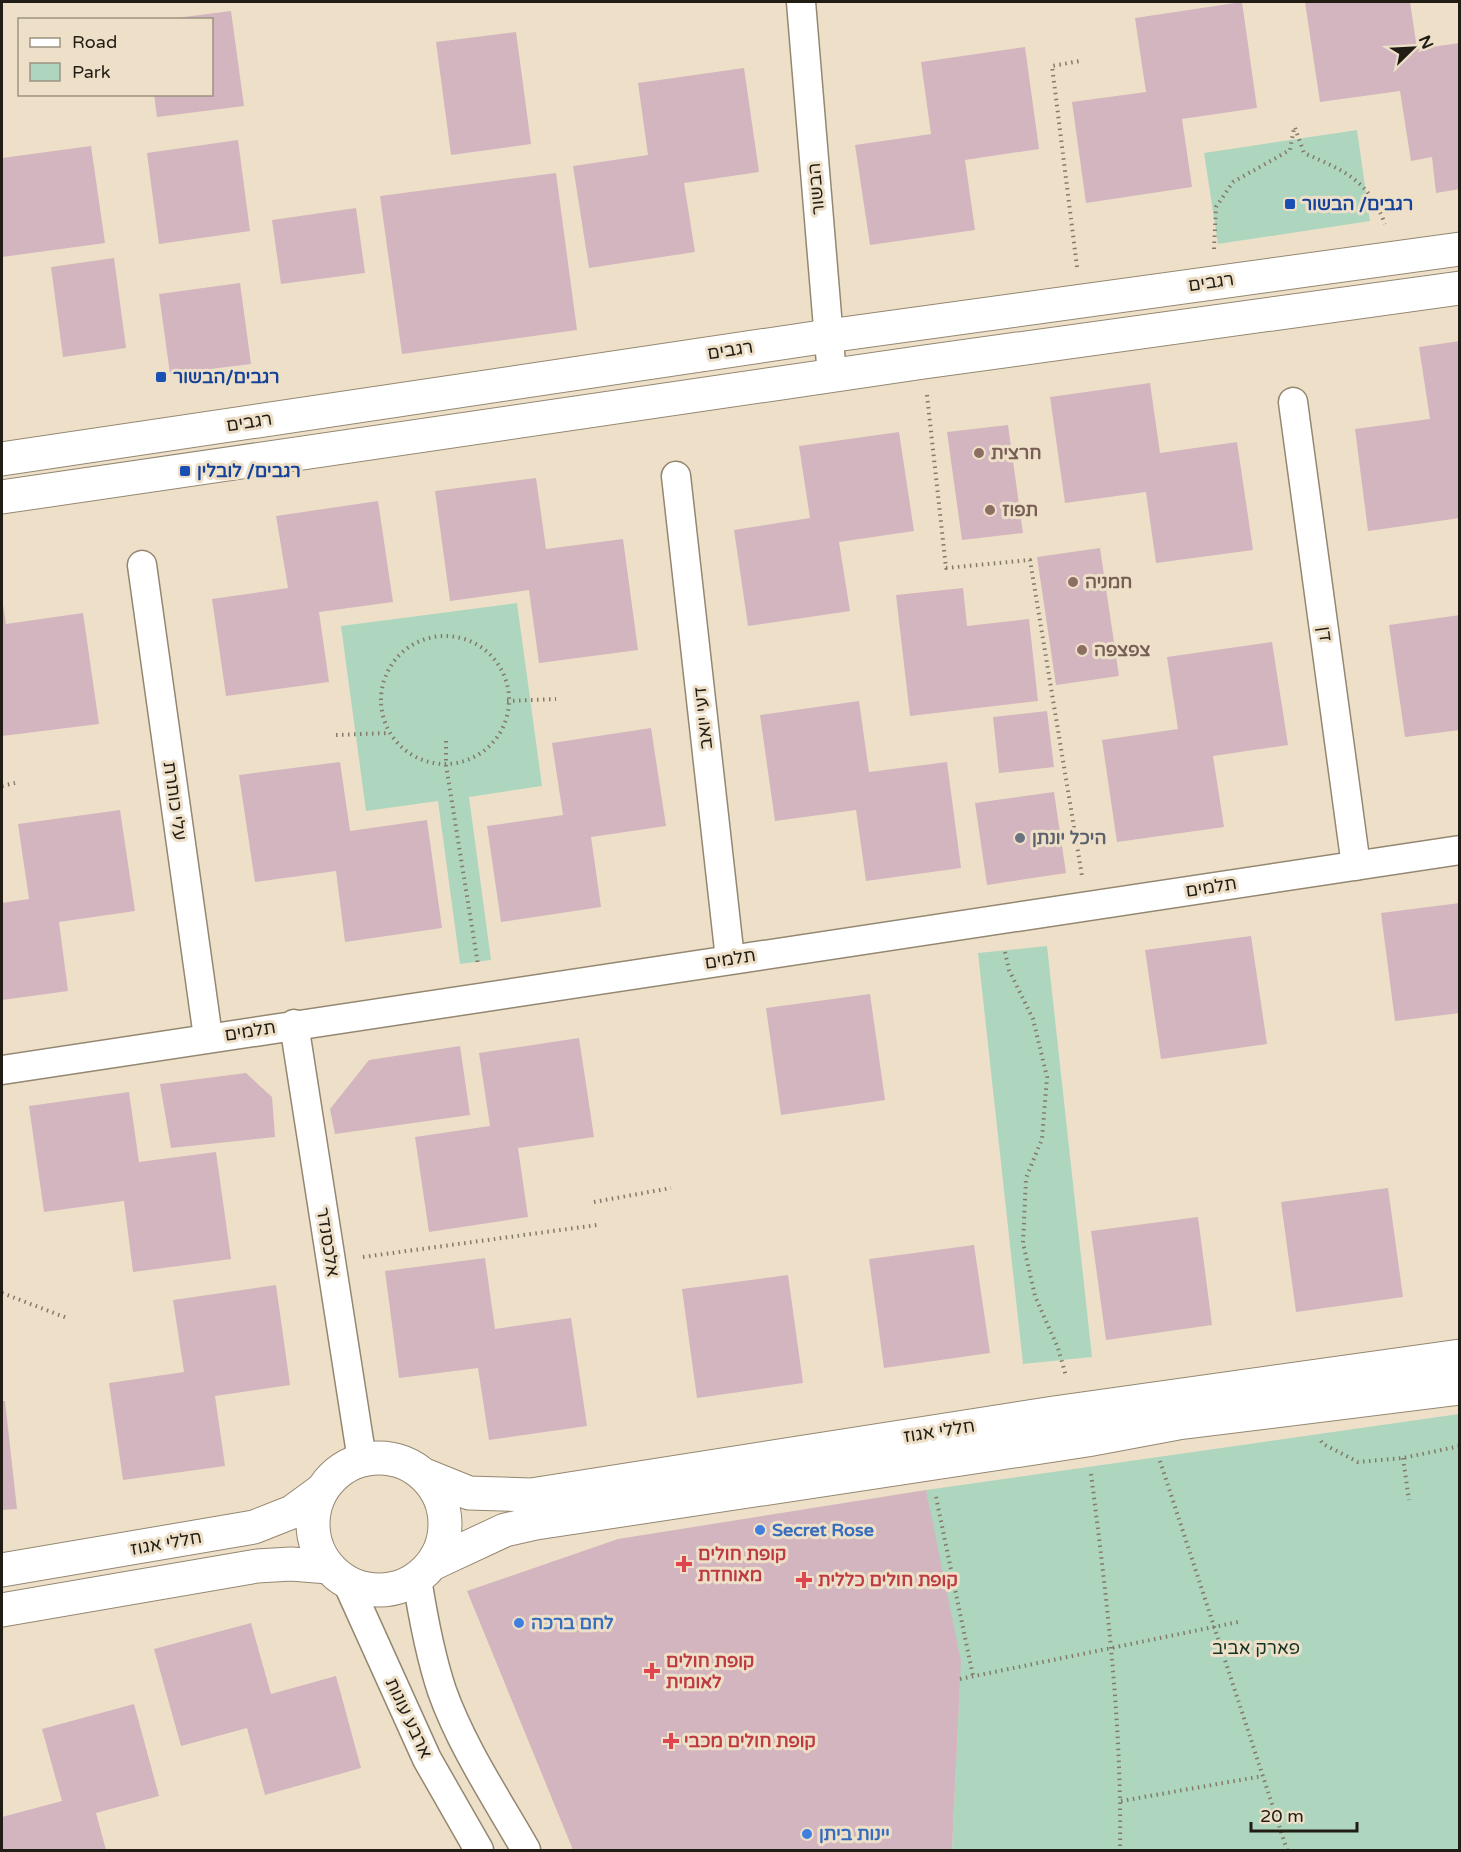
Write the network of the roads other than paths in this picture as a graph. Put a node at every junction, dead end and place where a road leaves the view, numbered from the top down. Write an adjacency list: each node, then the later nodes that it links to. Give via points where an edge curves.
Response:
1 (801, 2): 4 (street, הבשור)
2 (1460, 249): 4 (street, רגבים)
3 (1460, 288): 5 (street)
4 (828, 336): 5 (street, הבשור); 7 (street, רגבים)
5 (832, 376): 9 (street)
6 (1293, 402): 12 (street, דן)
7 (2, 459)
8 (676, 476): 13 (street, דעי יואב)
9 (2, 497)
10 (142, 565): 15 (street, עלי כותרת)
11 (1460, 850): 12 (street, תלמים)
12 (1356, 866): 13 (street, תלמים)
13 (730, 959): 14 (street, תלמים)
14 (294, 1024): 15 (street, תלמים); 19 (street, אלכסנדר)
15 (208, 1037): 16 (street, תלמים)
16 (2, 1071)
17 (1460, 1356): 20 (street, חללי אגוז, via 1076,1410 531,1495 469,1493)
18 (1460, 1388): 23 (street, חללי אגוז, via 1301,1406 536,1523 505,1530)
19 (362, 1460): 20 (street, via 402,1462); 21 (street, via 343,1468)
20 (422, 1474): 23 (street, via 443,1507 445,1527 442,1547)
21 (322, 1491): 22 (street, חללי אגוז, via 292,1512 254,1527); 24 (street, via 313,1530 318,1549)
22 (2, 1570)
23 (424, 1572): 24 (street, via 400,1587 382,1590 364,1589); 27 (street, via 429,1650 443,1694)
24 (338, 1574): 25 (street, via 291,1564 257,1566); 26 (street, ארבע עונות, via 427,1759)
25 (2, 1610)
26 (479, 1851)
27 (526, 1851)

